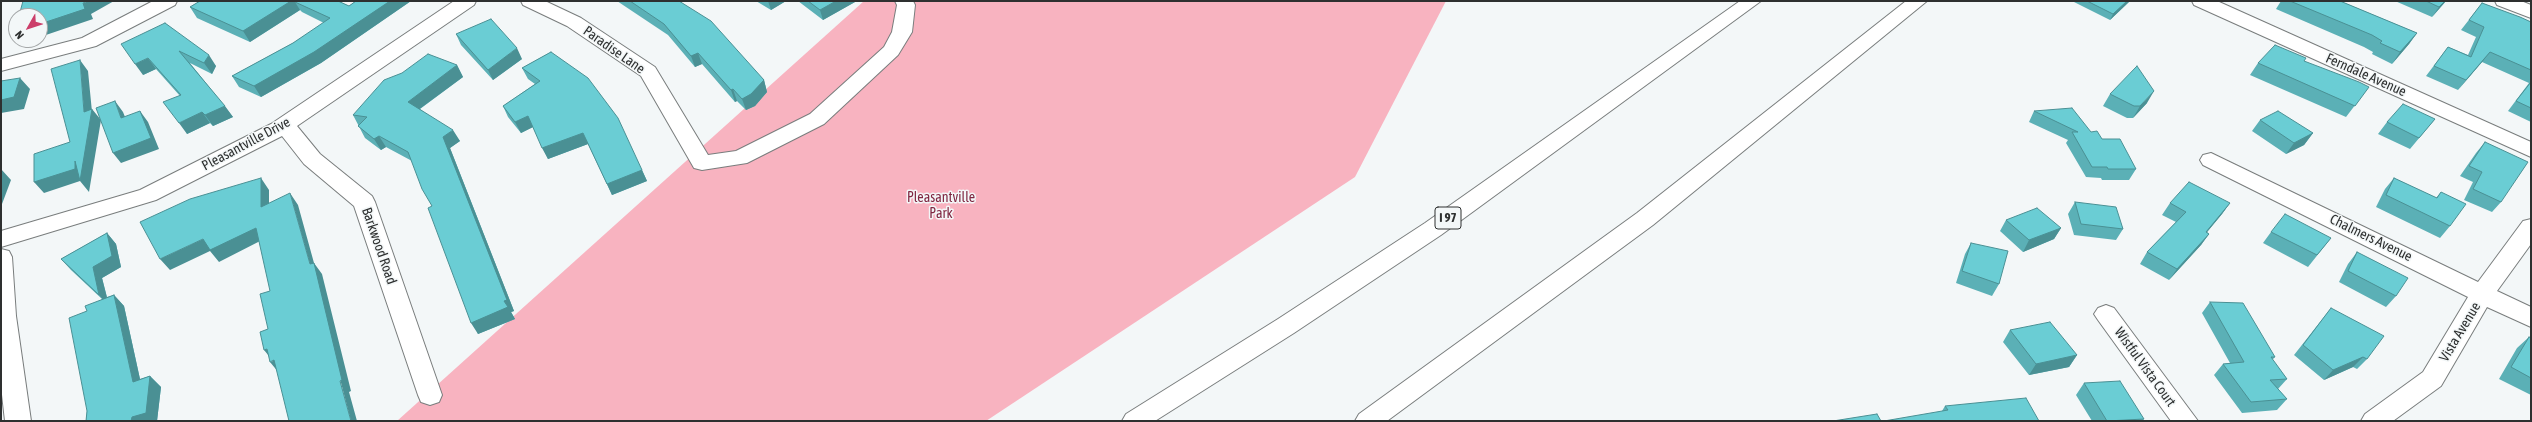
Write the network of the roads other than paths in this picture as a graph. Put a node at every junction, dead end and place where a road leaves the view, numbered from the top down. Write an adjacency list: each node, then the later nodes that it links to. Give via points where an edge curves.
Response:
1 (168, 1): 10 (main road, via 88,42)
2 (467, 1): 11 (main road, Pleasantville Drive)
3 (530, 1): 4 (main road, Paradise Lane, via 574,22 648,72 702,163 740,158 817,119 891,51 902,32 906,5)
4 (904, 1)
5 (1752, 1): 22 (main road, I 97, via 1433,229 1279,331)
6 (1918, 1): 23 (main road, via 1645,220)
7 (2201, 1): 12 (main road, Ferndale Avenue)
8 (2504, 1): 9 (main road)
9 (2531, 12)
10 (1, 65)
11 (285, 125): 15 (main road, Pleasantville Drive, via 148,195); 20 (main road, Barkwood Road, via 312,160 364,202)
12 (2531, 150)
13 (2210, 160): 17 (main road, Chalmers Avenue)
14 (2531, 227): 17 (main road, Vista Avenue)
15 (1, 239)
16 (1, 257): 21 (main road, via 4,316)
17 (2483, 293): 19 (main road, Chalmers Avenue); 25 (main road, Vista Avenue, via 2432,379)
18 (2106, 314): 24 (main road, Wistful Vista Court)
19 (2531, 318)
20 (430, 395)
21 (18, 421)
22 (1135, 421)
23 (1368, 421)
24 (2185, 421)
25 (2374, 421)

